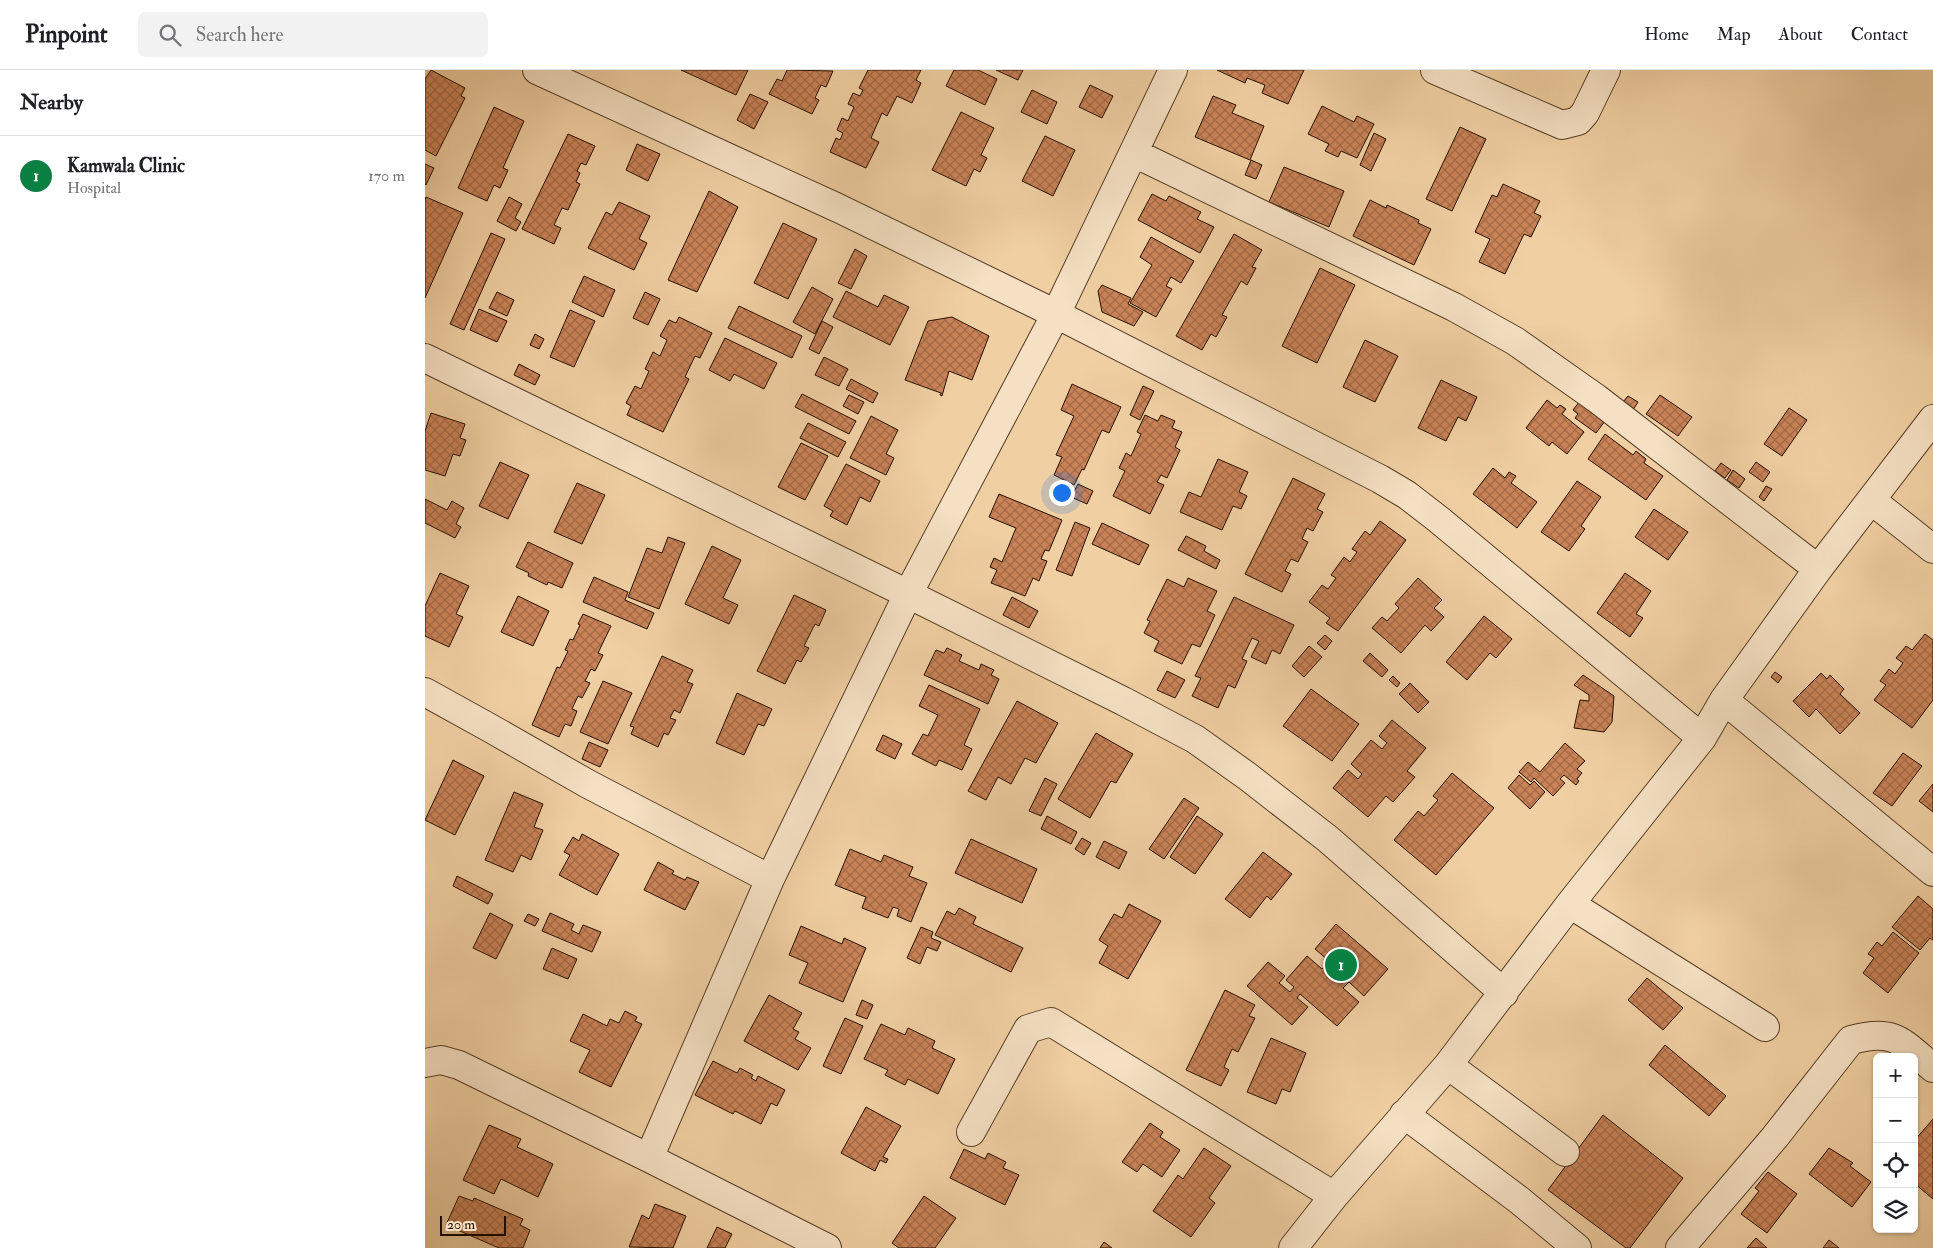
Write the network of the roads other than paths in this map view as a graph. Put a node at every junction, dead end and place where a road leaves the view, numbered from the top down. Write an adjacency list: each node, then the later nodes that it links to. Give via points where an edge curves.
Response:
1 (537, 70): 6 (street, via 838,208)
2 (1173, 70): 5 (street)
3 (1435, 70): 4 (street, via 1562,125 1579,121)
4 (1606, 70)
5 (1133, 153): 6 (street); 11 (street, via 1454,307 1515,341 1596,398)
6 (1056, 314): 12 (street); 15 (street, via 1407,495)
7 (425, 358): 12 (street)
8 (1933, 419): 9 (street)
9 (1871, 500): 10 (street); 11 (street)
10 (1933, 549)
11 (1818, 569): 14 (street)
12 (908, 594): 17 (street); 19 (street, via 1195,740 1328,839)
13 (425, 692): 17 (street, via 588,784)
14 (1724, 700): 15 (street); 16 (street)
15 (1702, 738): 18 (street)
16 (1933, 872)
17 (770, 879): 27 (street)
18 (1570, 904): 19 (street); 20 (street)
19 (1504, 993): 22 (street)
20 (1765, 1027)
21 (425, 1063): 27 (street, via 441,1060 459,1065)
22 (1448, 1064): 24 (street); 26 (street)
23 (1933, 1068): 32 (street, via 1902,1042 1886,1035 1851,1040 1775,1137)
24 (1404, 1114): 28 (street); 31 (street)
25 (971, 1132): 28 (street, via 1028,1029 1051,1022)
26 (1565, 1152)
27 (649, 1158): 29 (street)
28 (1334, 1196): 30 (street)
29 (827, 1248)
30 (1293, 1248)
31 (1577, 1248)
32 (1680, 1248)

